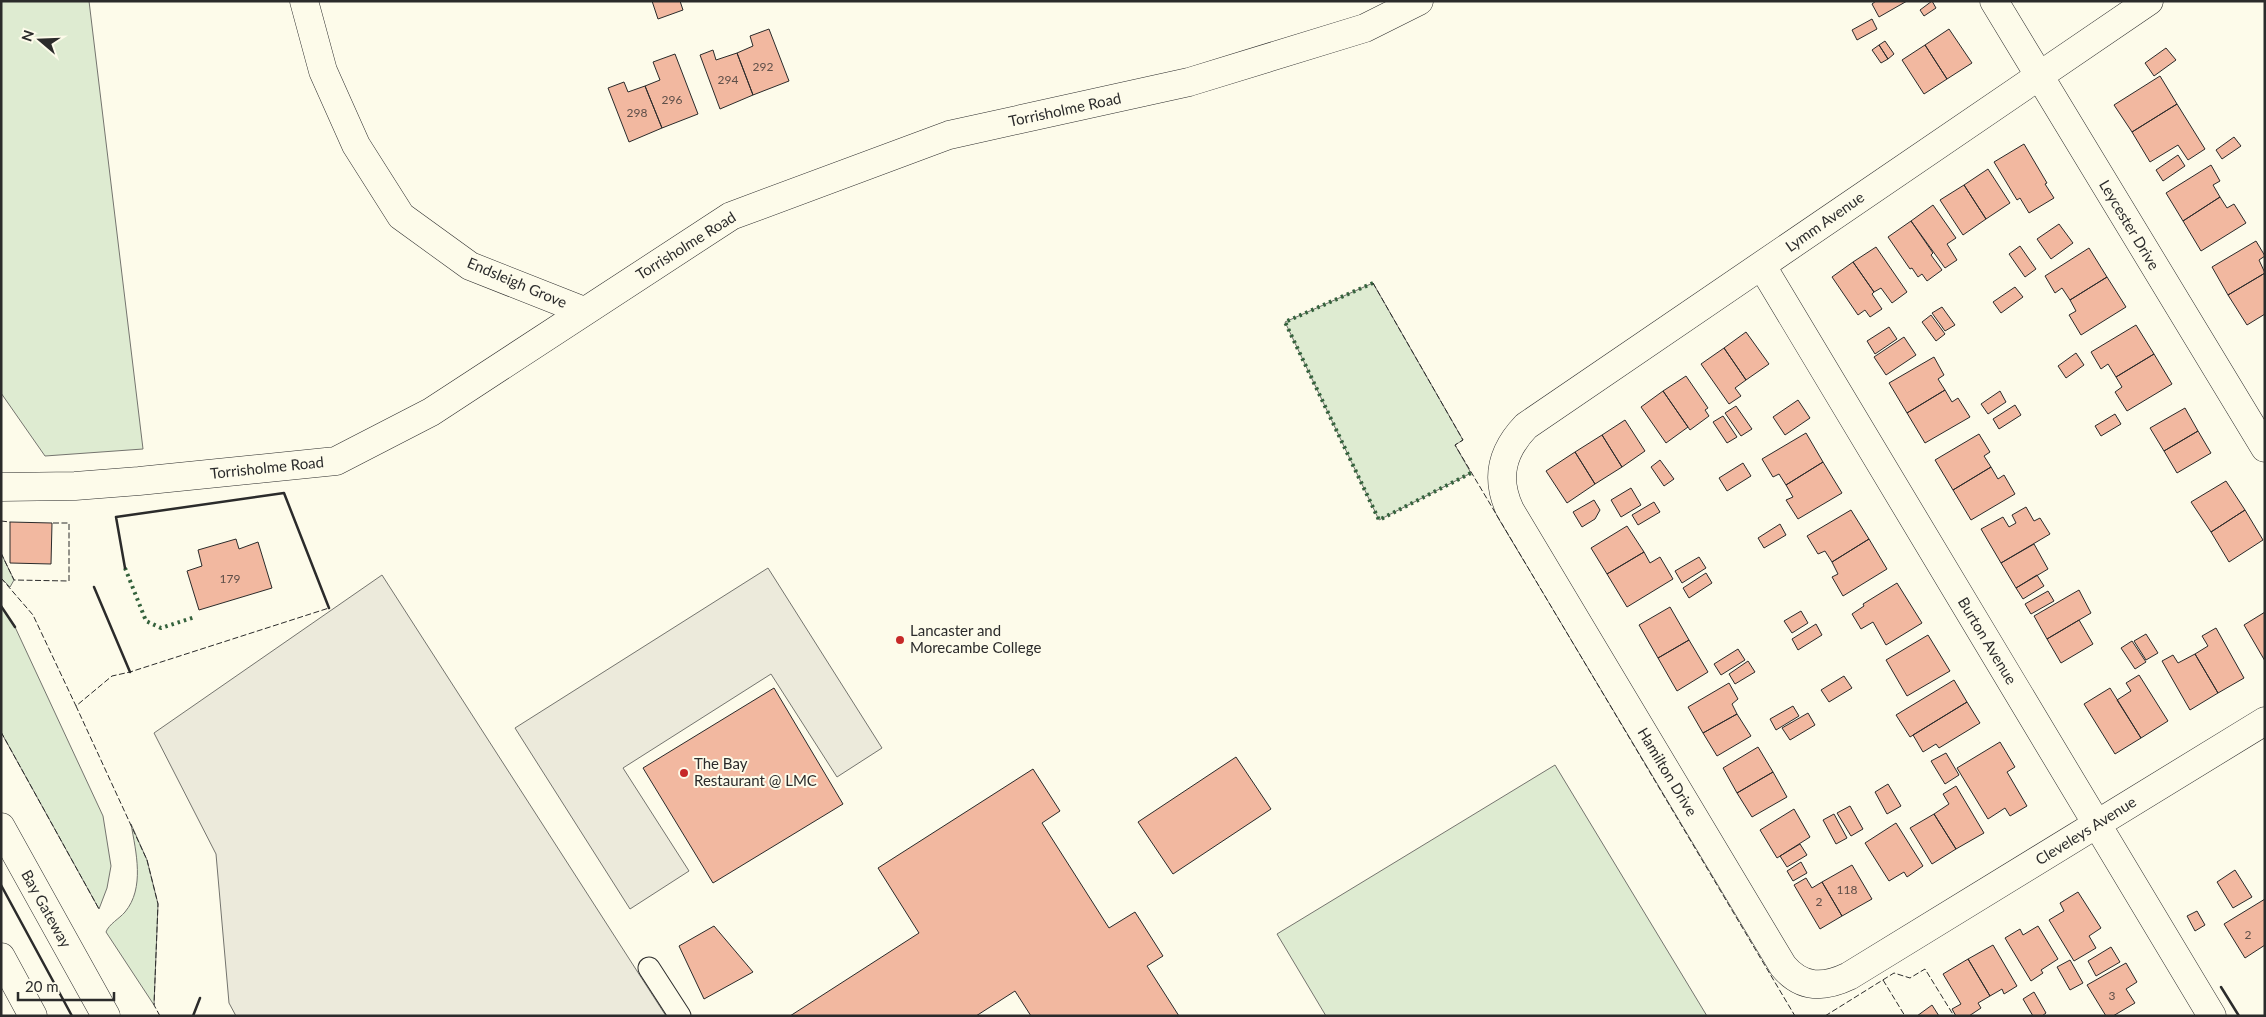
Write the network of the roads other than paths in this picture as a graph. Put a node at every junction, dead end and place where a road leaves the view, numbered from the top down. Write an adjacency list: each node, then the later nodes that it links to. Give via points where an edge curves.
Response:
1 (304, 1): 7 (main road, Endsleigh Grove, via 323,71 356,145 401,216 470,266)
2 (1419, 1): 7 (main road, Torrisholme Road, via 1366,28 1189,82 949,135 730,216)
3 (1994, 1): 5 (main road, Leycester Drive)
4 (2149, 1): 5 (main road, Lymm Avenue)
5 (2038, 75): 6 (main road, Lymm Avenue); 8 (main road, Leycester Drive)
6 (1762, 266): 9 (main road, Lymm Avenue, via 1539,416 1516,436); 12 (main road, Burton Avenue)
7 (584, 310): 10 (main road, Torrisholme Road, via 431,412 336,461 75,486)
8 (2265, 448)
9 (1509, 450): 14 (main road, Hamilton Drive, via 1502,465 1501,482 1510,510 1783,966 1792,976 1822,985 1836,982)
10 (1, 487)
11 (2265, 722): 12 (main road, Cleveleys Avenue)
12 (2097, 824): 14 (main road, Cleveleys Avenue); 20 (main road, Burton Avenue)
13 (1, 827): 18 (main road, Bay Gateway)
14 (1909, 941)
15 (1, 956): 17 (main road)
16 (649, 968): 19 (street)
17 (33, 1016)
18 (106, 1016)
19 (680, 1016)
20 (2212, 1016)

